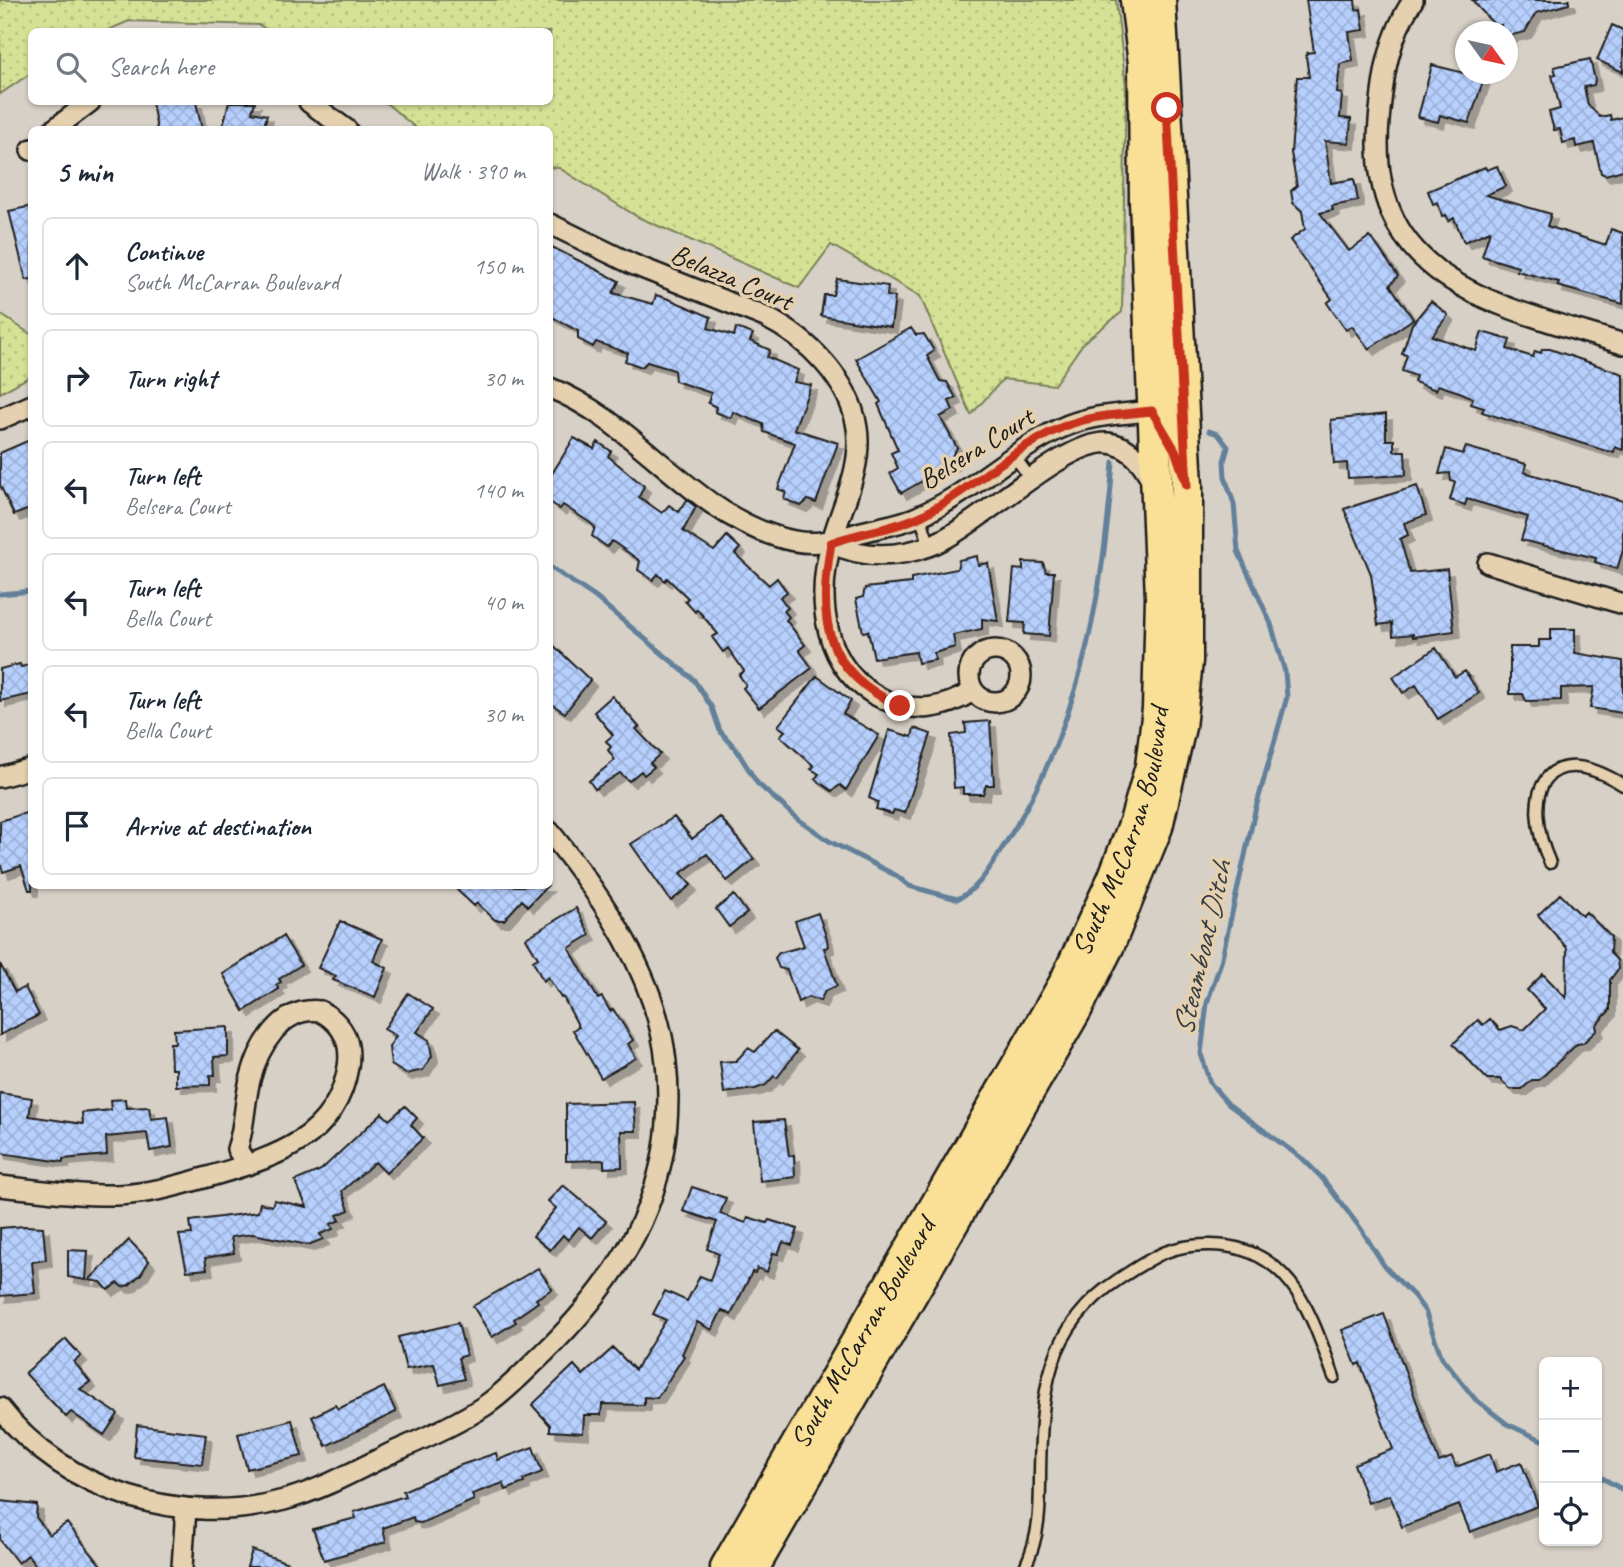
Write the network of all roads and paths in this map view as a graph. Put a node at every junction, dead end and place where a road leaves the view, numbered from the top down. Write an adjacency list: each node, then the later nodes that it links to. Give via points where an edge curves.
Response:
1 (1136, 0): 12 (main road, South McCarran Boulevard, via 1144,63)
2 (1160, 0): 16 (main road, South McCarran Boulevard)
3 (1413, 0): 9 (street, via 1390,43 1383,69 1377,143 1385,195 1404,235 1427,263 1472,295)
4 (86, 105): 6 (street)
5 (313, 105): 7 (street)
6 (58, 126)
7 (342, 126)
8 (553, 225): 19 (street, Belazza Court, via 632,264 765,317 810,347 833,373 857,427 855,467)
9 (1623, 344)
10 (553, 390): 19 (street, Belsera Court, via 588,408 744,523 776,537)
11 (28, 407): 13 (street)
12 (1152, 411): 14 (street, Belsera Court, via 1071,424); 16 (main road, via 1175,450); 17 (main road, South McCarran Boulevard)
13 (0, 419)
14 (1014, 456): 15 (lane); 18 (street, Belsera Court)
15 (1031, 478): 17 (street, Belsera Court, via 1084,449 1106,443 1126,448 1147,469); 20 (street, Belsera Court)
16 (1187, 485): 36 (main road, South McCarran Boulevard, via 1187,661 1180,727 1157,827 1133,892 1076,1010)
17 (1157, 494): 35 (main road, South McCarran Boulevard, via 1158,709 1151,765 1113,879 1064,984)
18 (920, 516): 19 (street, Belsera Court); 20 (lane)
19 (831, 543): 20 (street, Belsera Court, via 860,554 887,555); 23 (street, Belazza Court, via 825,580 828,635 835,654 862,685 900,706 925,709 943,707)
20 (930, 546)
21 (1488, 563): 22 (street)
22 (1623, 604)
23 (973, 691)
24 (28, 769): 25 (street)
25 (0, 777)
26 (1623, 785): 28 (lane, via 1576,766 1564,767 1546,780 1535,813)
27 (553, 836): 33 (street, via 632,953 659,1021 666,1059 667,1130 650,1205 635,1239 580,1317 480,1409 317,1489 247,1507)
28 (1550, 863)
29 (247, 1165): 29 (street, via 293,1147 318,1125 338,1097 347,1073 348,1041 340,1026 320,1011 297,1012 286,1019 258,1058 237,1149); 30 (street, via 158,1191 120,1195)
30 (0, 1186)
31 (1334, 1377): 37 (lane, via 1309,1309 1283,1272 1247,1251 1224,1245 1189,1245 1153,1257 1094,1297 1059,1341 1043,1423 1038,1534)
32 (0, 1408): 33 (street, via 32,1442 85,1479 152,1503)
33 (186, 1509): 34 (street)
34 (183, 1567)
35 (726, 1567)
36 (754, 1567)
37 (1025, 1567)

